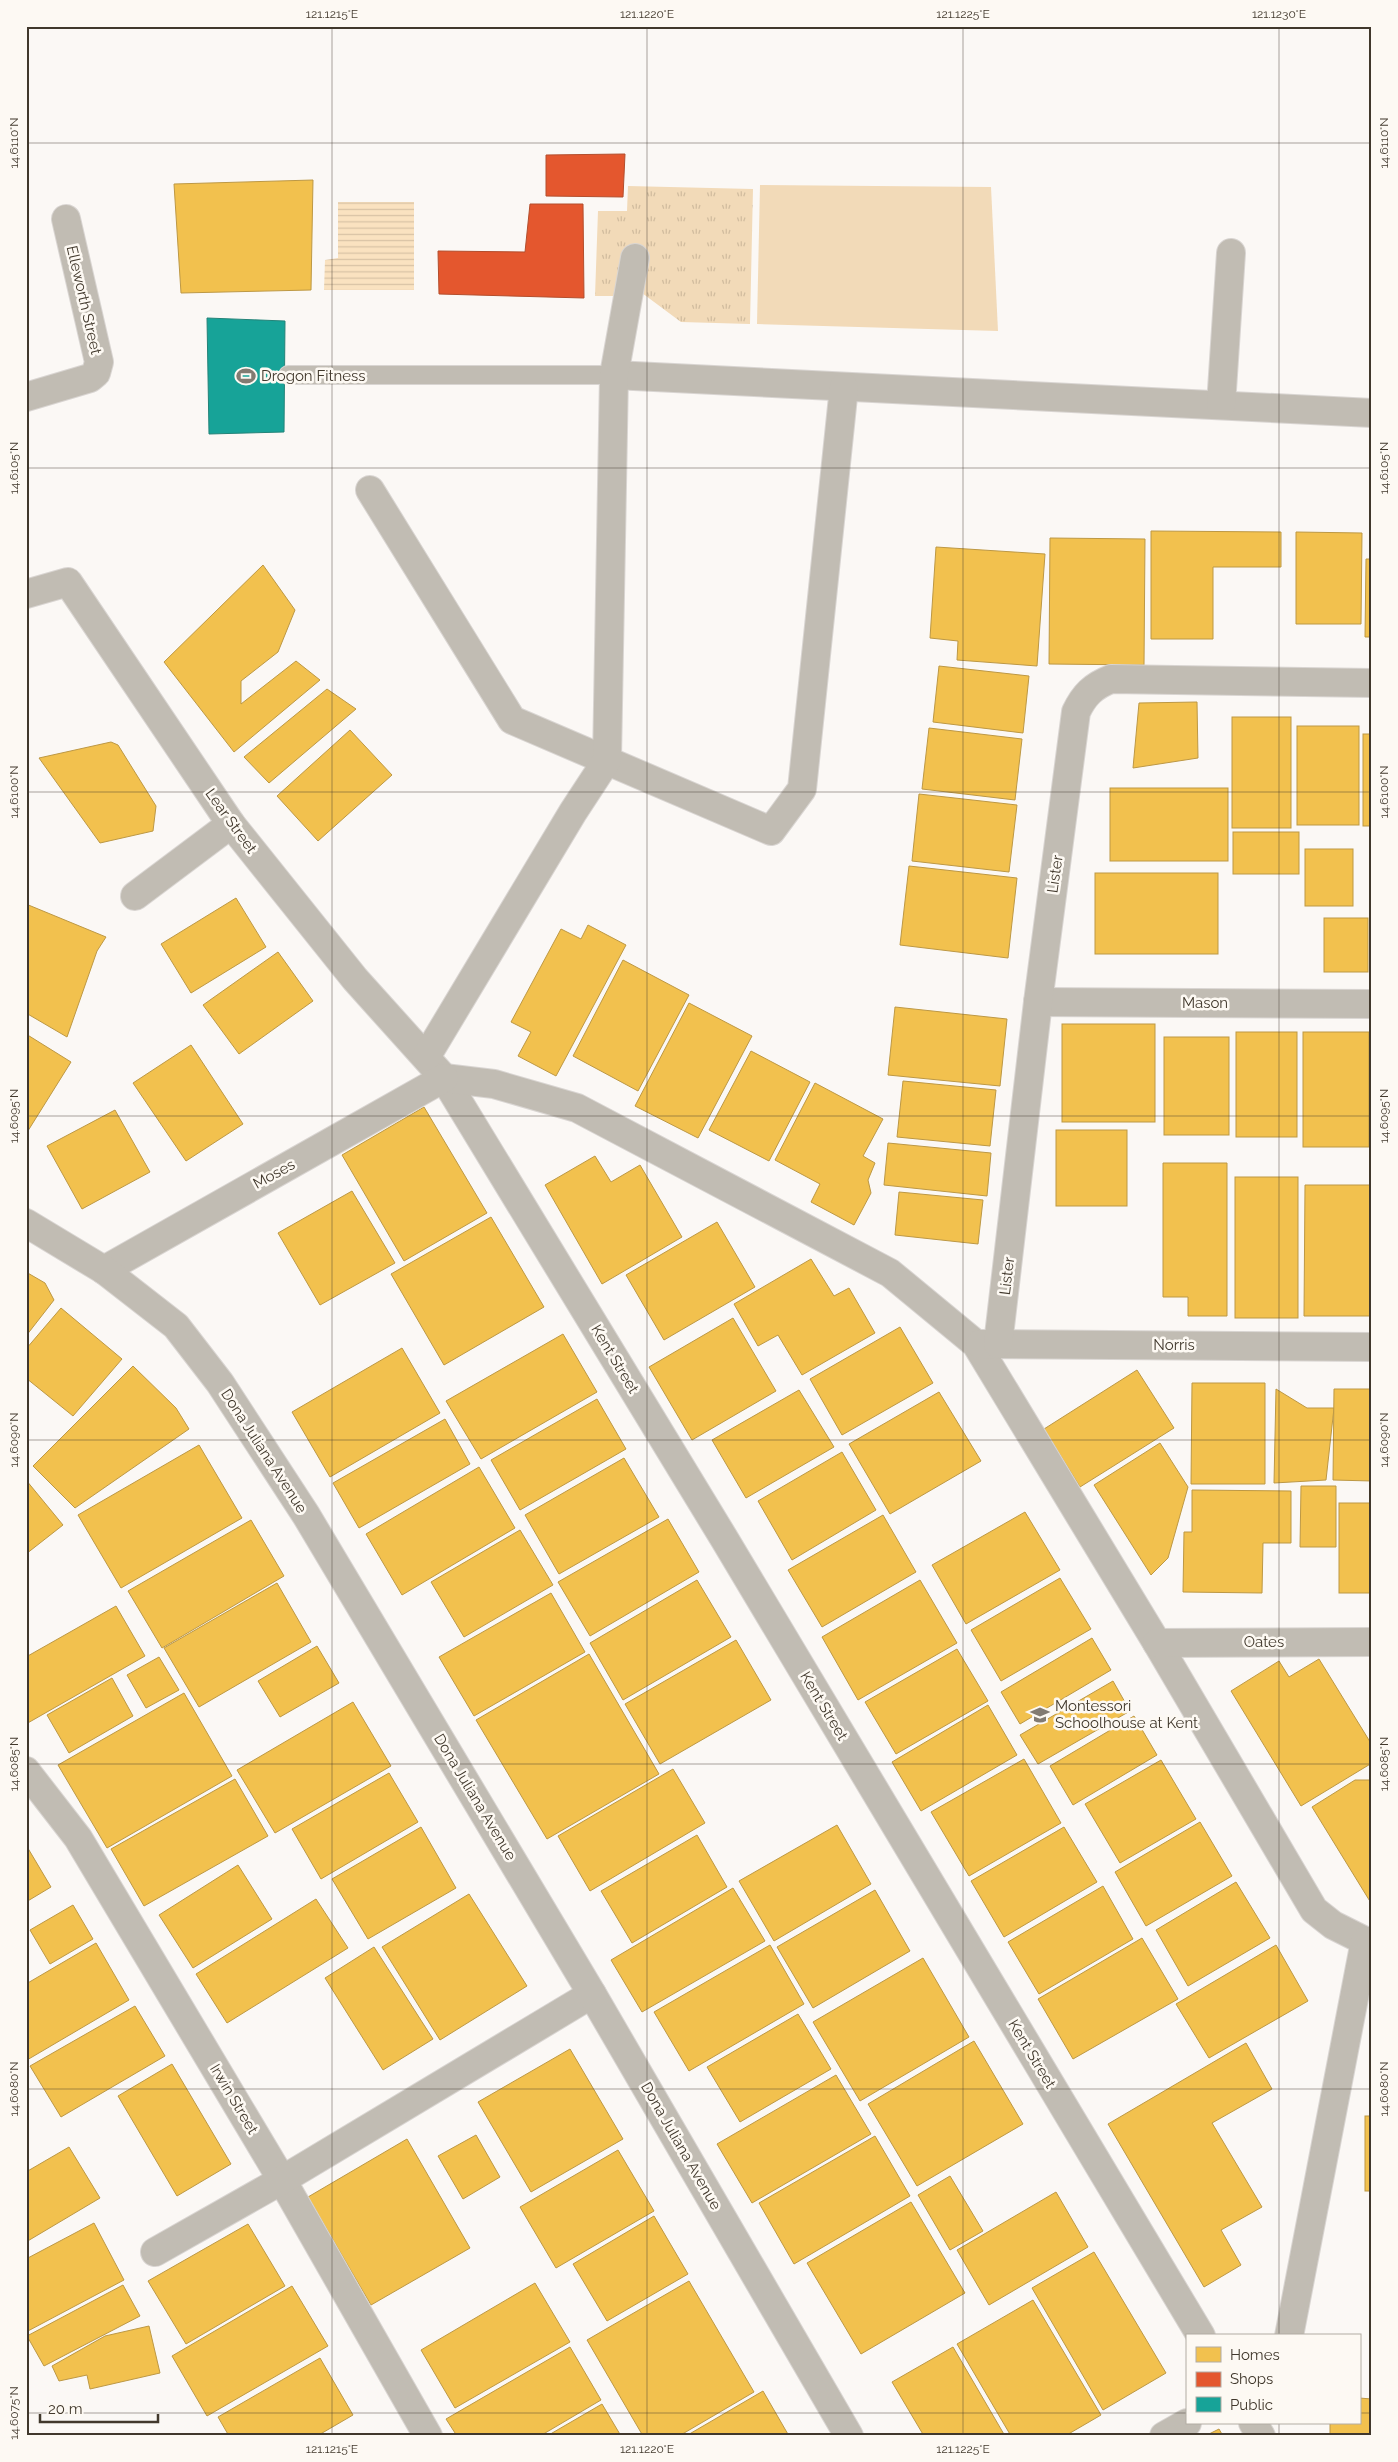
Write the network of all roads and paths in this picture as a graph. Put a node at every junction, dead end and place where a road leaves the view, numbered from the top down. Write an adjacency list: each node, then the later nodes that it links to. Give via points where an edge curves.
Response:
1 (66, 219): 7 (street, Elleworth Street, via 98,362 96,373 90,378)
2 (1231, 253): 8 (street)
3 (635, 258): 5 (street)
4 (288, 375): 5 (lane)
5 (614, 376): 6 (street); 13 (street)
6 (844, 387): 8 (street); 13 (street, via 802,789 771,831)
7 (26, 398)
8 (1221, 405): 9 (street)
9 (1372, 413)
10 (370, 490): 13 (street, via 512,720)
11 (26, 594): 14 (street, Lear Street, via 68,582)
12 (1372, 683): 16 (street, Lister, via 1111,679 1097,685 1083,697 1076,712)
13 (607, 760): 18 (street)
14 (231, 824): 15 (street); 18 (street, Lear Street, via 355,978)
15 (135, 896)
16 (1038, 1002): 17 (street, Mason); 22 (street, Lister)
17 (1372, 1004)
18 (426, 1057): 19 (street, Lear Street)
19 (444, 1078): 21 (street, Moses); 22 (street, via 494,1084 576,1108 890,1273); 31 (street, Kent Street)
20 (26, 1224): 21 (street, Dona Juliana Avenue)
21 (104, 1270): 28 (street, Dona Juliana Avenue, via 176,1326 220,1382 306,1516)
22 (987, 1344): 23 (street, Norris); 25 (street)
23 (1372, 1347)
24 (1372, 1642): 25 (street, Oates)
25 (1157, 1643): 27 (street, via 1314,1910 1333,1925)
26 (26, 1771): 29 (street, Irwin Street, via 78,1838)
27 (1368, 1941): 32 (street)
28 (592, 1994): 29 (street); 36 (street, Dona Juliana Avenue)
29 (282, 2180): 30 (street); 35 (street, Irwin Street)
30 (155, 2252)
31 (1200, 2334)
32 (1289, 2334)
33 (1186, 2424): 37 (street)
34 (1254, 2424): 38 (street)
35 (428, 2436)
36 (849, 2436)
37 (1164, 2436)
38 (1260, 2436)

